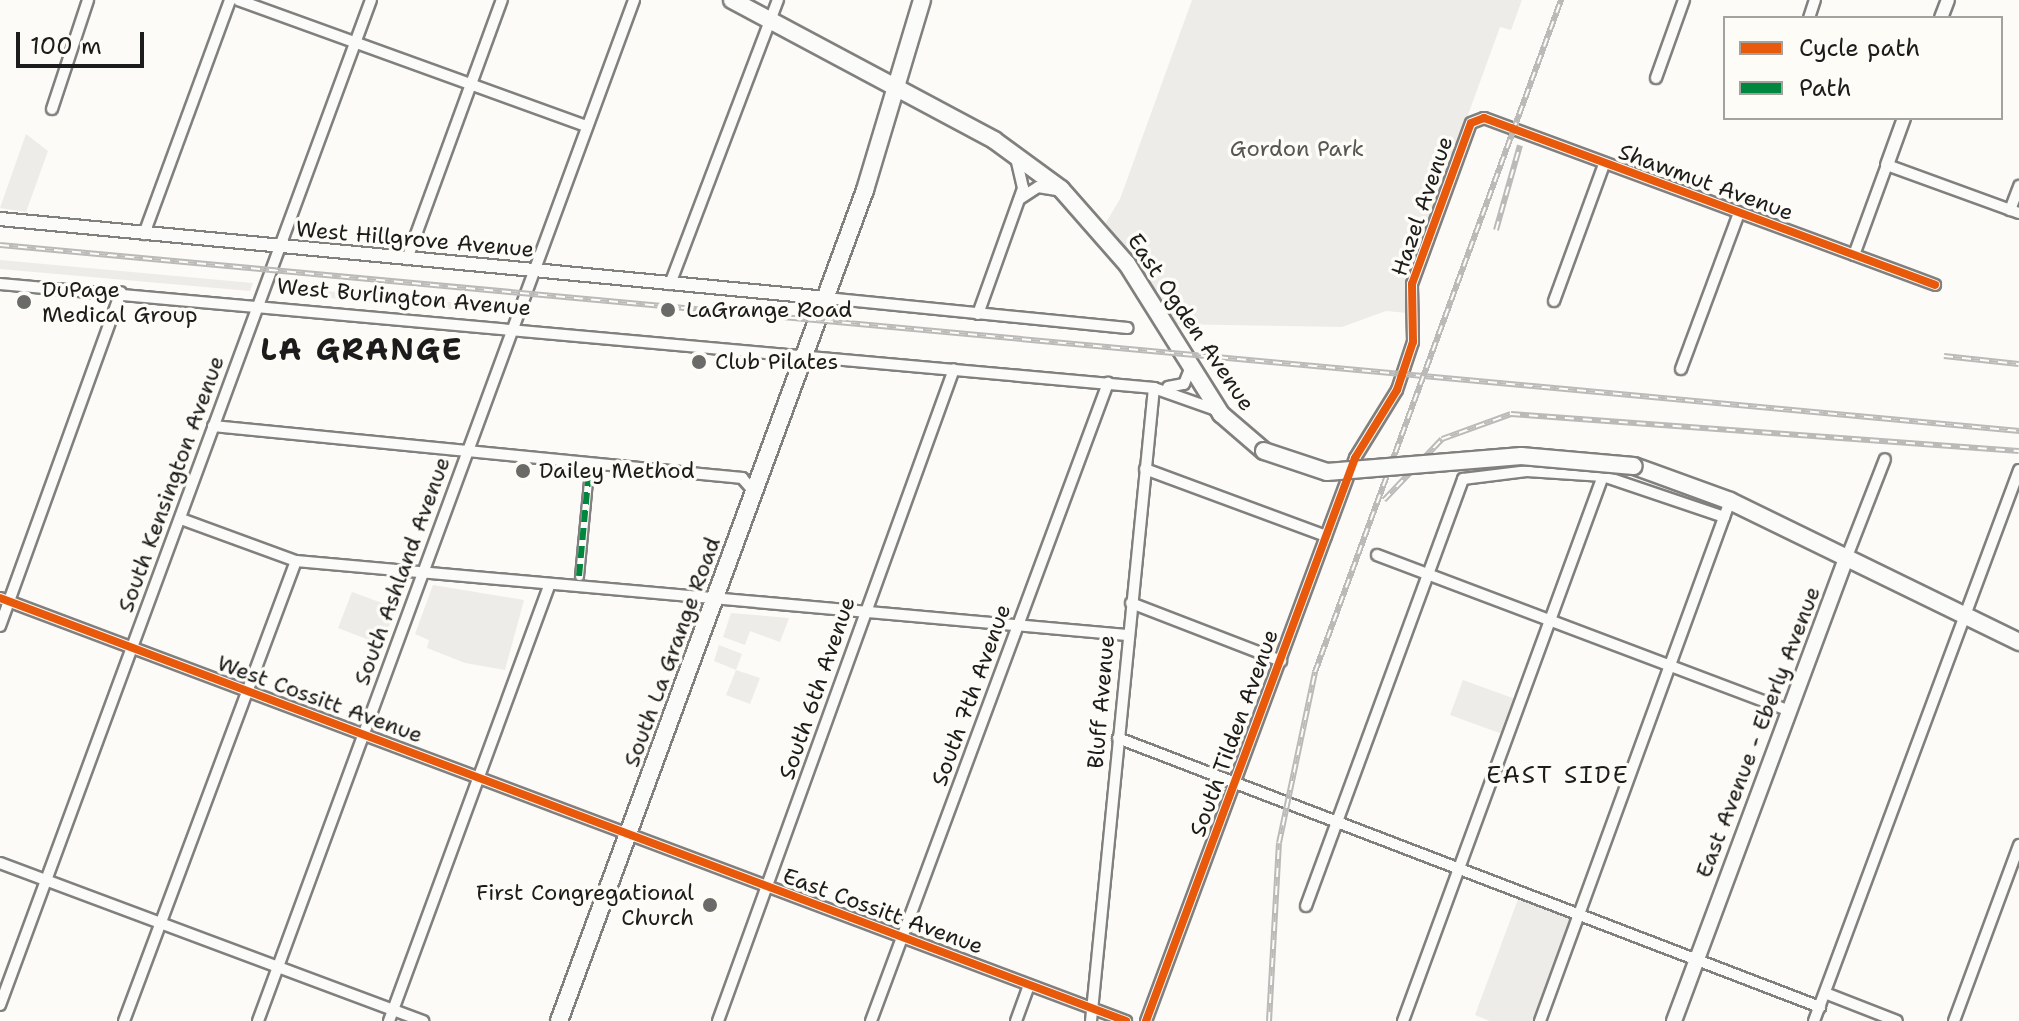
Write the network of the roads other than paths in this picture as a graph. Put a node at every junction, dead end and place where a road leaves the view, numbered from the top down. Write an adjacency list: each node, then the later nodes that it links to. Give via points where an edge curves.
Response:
1 (88, 0): 16 (street)
2 (230, 0): 29 (street)
3 (238, 0): 12 (street)
4 (371, 0): 12 (street, South Kensington Avenue)
5 (502, 0): 14 (street)
6 (634, 0): 18 (street, South Ashland Avenue)
7 (732, 0): 11 (main road, East Ogden Avenue)
8 (778, 0): 11 (street)
9 (922, 0): 15 (main road, South La Grange Road)
10 (1684, 0): 13 (street)
11 (771, 21): 15 (main road, East Ogden Avenue); 35 (street)
12 (356, 42): 14 (street); 30 (street, South Kensington Avenue)
13 (1656, 78)
14 (471, 84): 18 (street); 32 (street)
15 (900, 89): 20 (main road, East Ogden Avenue); 38 (main road, South La Grange Road)
16 (52, 109)
17 (1903, 120): 22 (street)
18 (587, 126): 33 (street, South Ashland Avenue)
19 (1469, 127): 21 (street, Shawmut Avenue, via 1484,118); 53 (street, Hazel Avenue, via 1412,284 1413,342 1397,390)
20 (1013, 153): 24 (main road, East Ogden Avenue); 25 (street, via 1023,175)
21 (1604, 164): 27 (street, Shawmut Avenue); 39 (street)
22 (1887, 165): 26 (street); 31 (street)
23 (2019, 186): 26 (street)
24 (1064, 191): 25 (street, via 1038,187); 45 (main road, East Ogden Avenue, via 1119,253)
25 (1020, 200): 41 (street)
26 (2015, 211)
27 (1739, 213): 31 (street, Shawmut Avenue); 47 (street)
28 (0, 219): 29 (street, West Hillgrove Avenue)
29 (144, 234): 30 (street, West Hillgrove Avenue)
30 (281, 246): 32 (street, West Hillgrove Avenue); 40 (street, South Kensington Avenue)
31 (1854, 255): 36 (street, Shawmut Avenue)
32 (407, 259): 33 (street, West Hillgrove Avenue)
33 (534, 270): 35 (street, West Hillgrove Avenue); 42 (street, South Ashland Avenue)
34 (0, 284): 37 (street, West Burlington Avenue)
35 (670, 284): 38 (street, West Hillgrove Avenue)
36 (1935, 285)
37 (121, 292): 40 (street, West Burlington Avenue); 71 (street)
38 (826, 298): 41 (street); 44 (main road, South La Grange Road)
39 (1554, 301)
40 (260, 304): 42 (street, West Burlington Avenue); 51 (street, South Kensington Avenue)
41 (978, 314): 43 (street)
42 (514, 326): 44 (street, West Burlington Avenue); 52 (street, South Ashland Avenue)
43 (1128, 328)
44 (805, 355): 46 (street, West Burlington Avenue); 59 (main road, South La Grange Road)
45 (1191, 367): 49 (street, via 1184,384); 50 (main road, East Ogden Avenue)
46 (954, 369): 48 (street, West Burlington Avenue); 73 (street, South 6th Avenue)
47 (1681, 369)
48 (1108, 383): 49 (street, West Burlington Avenue); 77 (street, South 7th Avenue)
49 (1154, 388): 50 (street); 55 (street, Bluff Avenue)
50 (1221, 414): 60 (main road, East Ogden Avenue, bridge, via 1264,451 1327,472 1581,457 1654,471)
51 (213, 426): 52 (street); 61 (street, South Kensington Avenue)
52 (468, 451): 59 (street, via 742,478); 66 (street, South Ashland Avenue)
53 (1355, 458): 62 (street, South Tilden Avenue)
54 (1885, 459): 64 (street, East Avenue - Eberly Avenue)
55 (1145, 469): 62 (street); 72 (street, Bluff Avenue)
56 (2019, 470): 74 (street)
57 (589, 471): 68 (street)
58 (1603, 476): 60 (street); 67 (street, via 1536,471 1463,479); 75 (street)
59 (754, 492): 70 (main road, South La Grange Road)
60 (1725, 505): 64 (main road, East Ogden Avenue); 82 (street)
61 (181, 519): 65 (street); 80 (street, South Kensington Avenue)
62 (1326, 536): 81 (street, South Tilden Avenue)
63 (1377, 555): 67 (street)
64 (1846, 559): 74 (main road, East Ogden Avenue); 84 (main road, East Avenue - Eberly Avenue)
65 (296, 561): 66 (street); 83 (street)
66 (423, 572): 69 (street); 85 (street, South Ashland Avenue)
67 (1428, 574): 75 (street); 89 (street)
68 (579, 576)
69 (549, 586): 70 (street); 87 (street)
70 (715, 599): 73 (street); 90 (main road, South La Grange Road)
71 (4, 600): 76 (street); 80 (street, West Cossitt Avenue)
72 (1131, 603): 78 (street, Bluff Avenue); 81 (street)
73 (865, 612): 77 (street); 95 (street, South 6th Avenue)
74 (1965, 616): 79 (main road, East Ogden Avenue); 103 (street)
75 (1548, 621): 82 (street); 93 (street)
76 (0, 626)
77 (1018, 626): 78 (street); 99 (street, South 7th Avenue)
78 (1127, 635): 86 (street, Bluff Avenue)
79 (2019, 642)
80 (131, 648): 83 (street, West Cossitt Avenue); 94 (street, South Kensington Avenue)
81 (1281, 661): 88 (street, South Tilden Avenue)
82 (1669, 666): 84 (street); 97 (street)
83 (247, 691): 85 (street, West Cossitt Avenue); 98 (street)
84 (1790, 711): 100 (main road, East Avenue - Eberly Avenue)
85 (363, 734): 87 (street, West Cossitt Avenue); 101 (street, South Ashland Avenue)
86 (1118, 738): 88 (street); 105 (street, Bluff Avenue)
87 (478, 778): 90 (street, West Cossitt Avenue); 107 (street)
88 (1235, 783): 89 (street); 117 (street, South Tilden Avenue)
89 (1338, 821): 93 (street); 96 (street)
90 (628, 834): 95 (street, East Cossitt Avenue); 111 (main road, South La Grange Road)
91 (2019, 845): 123 (street)
92 (0, 863): 94 (street)
93 (1459, 866): 97 (street); 118 (street)
94 (47, 880): 98 (street); 104 (street, South Kensington Avenue)
95 (768, 887): 99 (street, East Cossitt Avenue); 112 (street, South 6th Avenue)
96 (1306, 906)
97 (1580, 912): 100 (street); 119 (street)
98 (160, 924): 101 (street); 108 (street)
99 (902, 937): 102 (street, East Cossitt Avenue); 113 (street, South 7th Avenue)
100 (1698, 956): 106 (street); 120 (main road, East Avenue - Eberly Avenue)
101 (278, 967): 107 (street); 109 (street, South Ashland Avenue)
102 (1029, 985): 105 (street, East Cossitt Avenue); 114 (street)
103 (1825, 993): 106 (street); 122 (street)
104 (0, 1005)
105 (1090, 1007): 115 (street, Bluff Avenue); 116 (street, East Cossitt Avenue)
106 (1820, 1007): 121 (street)
107 (391, 1015): 110 (street)
108 (124, 1021)
109 (258, 1021)
110 (423, 1021)
111 (559, 1021)
112 (718, 1021)
113 (871, 1021)
114 (1016, 1021)
115 (1091, 1021)
116 (1126, 1021)
117 (1146, 1021)
118 (1403, 1021)
119 (1540, 1021)
120 (1674, 1021)
121 (1814, 1021)
122 (1897, 1021)
123 (1954, 1021)

